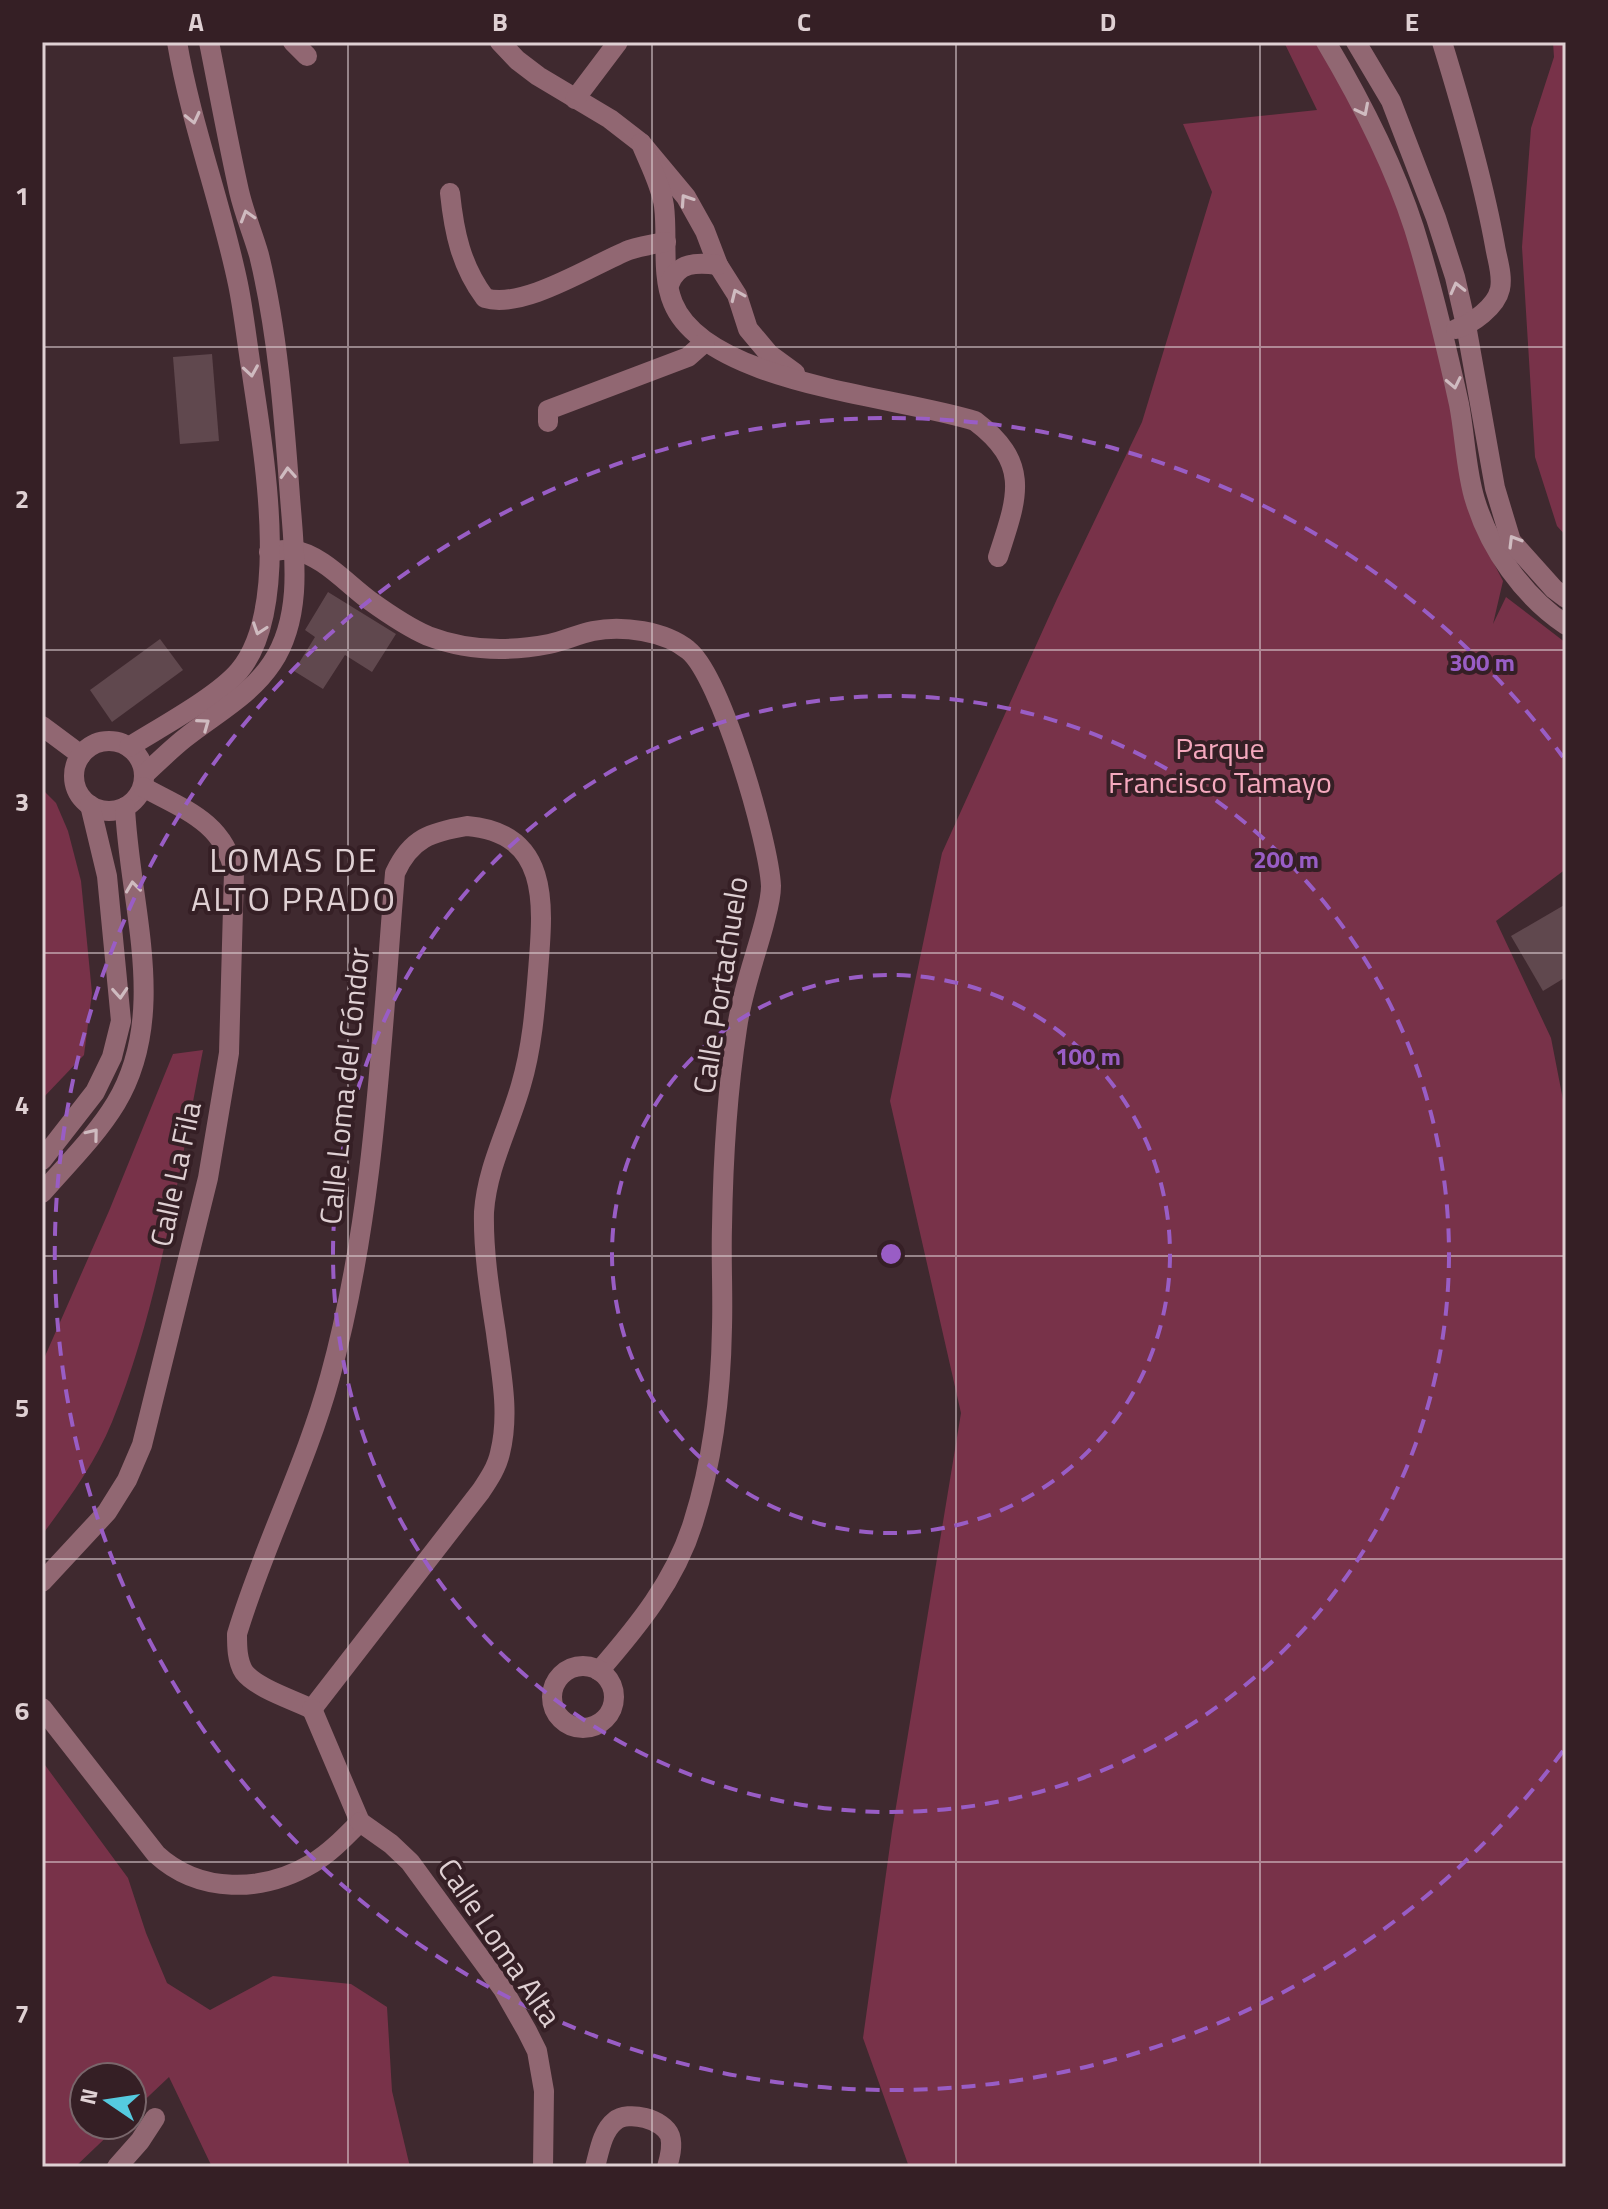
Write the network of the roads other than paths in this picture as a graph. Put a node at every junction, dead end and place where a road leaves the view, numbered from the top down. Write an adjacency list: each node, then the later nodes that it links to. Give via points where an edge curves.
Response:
1 (177, 42): 21 (street, one-way to 21, via 238,283 264,453)
2 (209, 42): 20 (street, one-way to 2, via 269,309)
3 (500, 42): 8 (street, via 538,76)
4 (618, 42): 8 (street)
5 (1326, 42): 16 (street, one-way to 16, via 1398,184)
6 (1356, 42): 14 (street, one-way to 6, via 1413,157 1391,101)
7 (1442, 42): 14 (street, via 1489,212 1499,269 1500,290)
8 (575, 99): 9 (street)
9 (641, 143): 11 (street, via 664,204); 12 (street, one-way to 9, via 686,197)
10 (450, 193): 11 (street, via 455,236 465,263 485,298 497,301 523,298 633,249)
11 (666, 242): 13 (street)
12 (718, 265): 13 (street, via 684,267); 15 (street, one-way to 12, via 737,295)
13 (669, 285): 17 (street, via 683,321)
14 (1466, 325): 16 (street); 23 (street, one-way to 14, via 1511,541 1495,488)
15 (748, 329): 17 (street, via 735,345); 18 (street, via 769,354)
16 (1443, 333): 24 (street, one-way to 24, via 1474,498 1485,528 1538,604)
17 (705, 342): 18 (street, via 753,368); 19 (street, via 688,357 548,410)
18 (807, 381): 22 (street, via 954,414 993,434 1006,452 1016,486 1013,516)
19 (548, 422)
20 (294, 550): 21 (street); 28 (street, one-way to 20, via 183,739 255,685 273,662 290,621); 34 (street, Calle Portachuelo, via 418,630 469,647 522,648 617,628 677,642 705,672 744,769 760,826 771,893 734,1053 712,1446 692,1528 666,1585)
21 (269, 552): 26 (street, one-way to 26, via 264,615 239,671)
22 (998, 557)
23 (1566, 598)
24 (1566, 625)
25 (42, 726): 27 (street)
26 (129, 747): 27 (street, via 109,740); 28 (street, via 142,764)
27 (81, 755): 29 (street, via 75,782)
28 (144, 781): 30 (street, via 139,795); 33 (street, Calle La Fila, via 211,826 231,855 229,1053 208,1178 142,1445 107,1512)
29 (90, 805): 30 (street, via 108,811); 31 (street, one-way to 31, via 107,876 121,1021 100,1084)
30 (125, 807): 32 (street, one-way to 30, via 116,1104 142,1031 142,970)
31 (42, 1160)
32 (42, 1193)
33 (42, 1582)
34 (599, 1671)
35 (42, 1708): 37 (street, via 156,1854 195,1879 223,1886 286,1875 331,1851)
36 (312, 1709): 36 (street, Calle Loma del Cóndor, via 244,1671 237,1634 317,1421 342,1331 371,1156 395,873 404,854 430,835 486,827 505,835 534,867 542,915 531,1043 496,1153 484,1213 504,1379 500,1453 481,1491); 37 (street)
37 (360, 1822): 40 (street, Calle Loma Alta, via 410,1862 503,1989 527,2031 537,2051 544,2091)
38 (155, 2118): 39 (street)
39 (117, 2167)
40 (543, 2167)
41 (595, 2167): 42 (street, via 606,2131 615,2120 630,2115 662,2124 670,2135)
42 (667, 2167)

